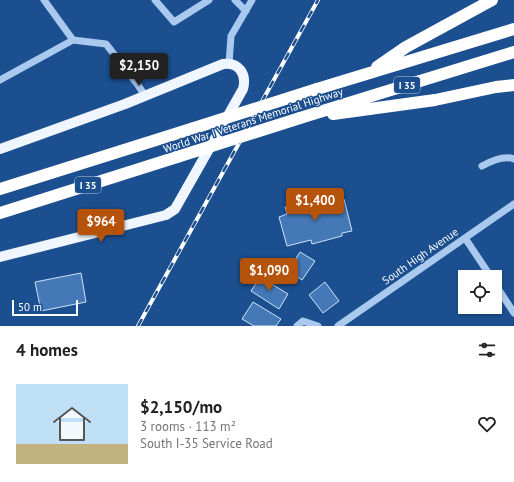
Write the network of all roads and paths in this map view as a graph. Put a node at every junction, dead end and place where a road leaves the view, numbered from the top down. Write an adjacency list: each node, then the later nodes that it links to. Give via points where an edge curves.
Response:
1 (44, 0): 9 (street)
2 (155, 0): 3 (street, via 174,22)
3 (209, 0)
4 (235, 0): 7 (street)
5 (252, 0): 7 (street)
6 (492, 0): 12 (highway)
7 (246, 11): 11 (street, via 231,36)
8 (514, 28): 12 (highway, World War I Veterans Memorial Highway / I 35)
9 (73, 40): 13 (street); 15 (street, via 106,44)
10 (514, 52): 16 (highway, World War I Veterans Memorial Highway / I 35)
11 (229, 64): 15 (main road, via 223,64); 24 (main road, via 236,66 242,73 243,89 175,209 166,215)
12 (367, 73): 20 (highway, World War I Veterans Memorial Highway / I 35, bridge)
13 (0, 80)
14 (514, 85): 16 (highway, via 435,100)
15 (145, 96): 17 (main road)
16 (300, 118): 22 (highway, World War I Veterans Memorial Highway / I 35, bridge)
17 (0, 149)
18 (514, 159): 19 (street, via 494,160)
19 (482, 166)
20 (0, 189)
21 (514, 204): 23 (street, South High Avenue)
22 (0, 213)
23 (465, 238): 25 (street); 30 (street, South High Avenue)
24 (0, 258)
25 (486, 270)
26 (502, 295): 27 (street)
27 (514, 313)
28 (297, 326): 29 (street, via 303,321)
29 (318, 326)
30 (338, 326)

